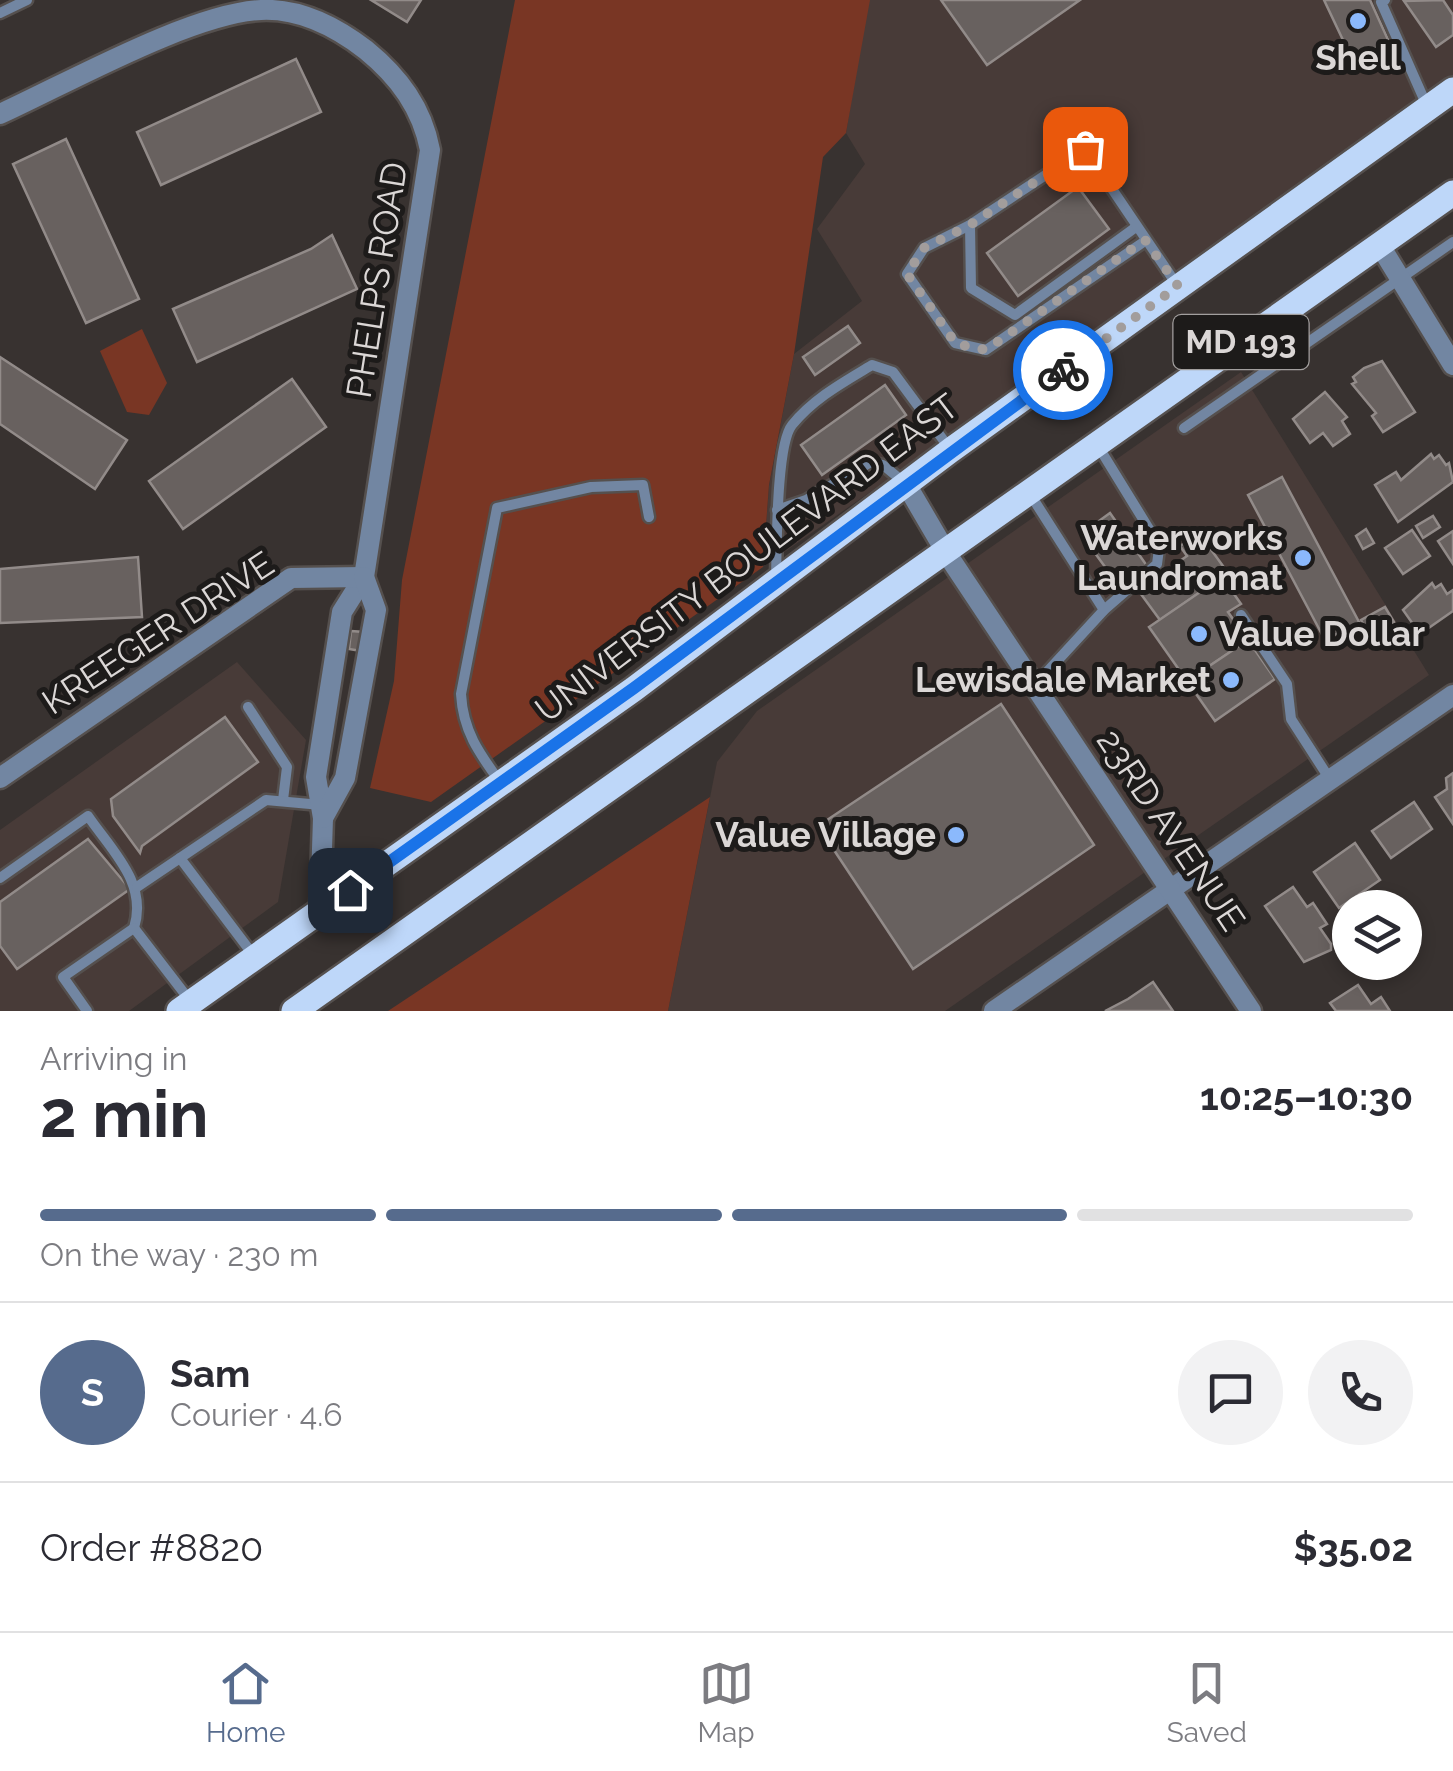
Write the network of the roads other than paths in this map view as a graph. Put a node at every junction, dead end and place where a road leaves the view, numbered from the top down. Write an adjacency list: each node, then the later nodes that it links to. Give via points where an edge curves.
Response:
1 (27, 0): 3 (lane)
2 (1385, 0): 5 (lane)
3 (0, 13)
4 (1453, 90): 5 (main road, UNIVERSITY BOULEVARD EAST / MD 193)
5 (1428, 107): 14 (main road, UNIVERSITY BOULEVARD EAST / MD 193)
6 (0, 114): 24 (street, PHELPS ROAD, via 175,34 259,10 289,12 335,30 402,85 430,150)
7 (1453, 192): 12 (main road, MD 193)
8 (970, 225): 9 (lane, via 1085,149); 9 (lane, via 971,288 1015,314); 10 (lane, via 924,248 907,274 956,344 986,350)
9 (1136, 227): 10 (lane)
10 (1145, 240): 14 (lane)
11 (1453, 242): 13 (lane)
12 (1380, 244): 13 (street); 17 (main road, MD 193)
13 (1400, 279): 15 (street); 16 (lane)
14 (1178, 286): 18 (main road, UNIVERSITY BOULEVARD EAST / MD 193)
15 (1453, 364)
16 (1184, 428)
17 (1098, 445): 20 (main road, MD 193); 26 (lane, via 1159,549 1148,576)
18 (951, 450): 19 (main road, UNIVERSITY BOULEVARD EAST / MD 193); 21 (lane, via 893,372 872,365 828,391 789,428)
19 (906, 484): 21 (lane, via 871,462); 23 (street, 23RD AVENUE); 25 (main road, UNIVERSITY BOULEVARD EAST / MD 193)
20 (1030, 494): 23 (main road, MD 193); 26 (lane)
21 (777, 510): 25 (lane)
22 (649, 517): 33 (lane, via 643,485 591,487 497,508 461,694 472,742)
23 (947, 554): 28 (street, 23RD AVENUE); 45 (main road, MD 193)
24 (364, 577): 31 (street, KREEGER DRIVE, via 291,578); 35 (street, PHELPS ROAD, via 342,612 316,777); 35 (street, PHELPS ROAD, via 376,610 345,778)
25 (776, 579): 33 (main road, UNIVERSITY BOULEVARD EAST / MD 193)
26 (1104, 610): 28 (lane)
27 (1241, 616): 32 (lane, via 1287,684 1291,719)
28 (1035, 685): 39 (street, 23RD AVENUE)
29 (1453, 695): 32 (street)
30 (248, 707): 34 (lane, via 287,767)
31 (0, 778)
32 (1331, 780): 39 (street)
33 (501, 783): 40 (main road, UNIVERSITY BOULEVARD EAST / MD 193)
34 (282, 800): 35 (lane); 36 (lane, via 266,800)
35 (322, 811): 40 (street, PHELPS ROAD)
36 (180, 858): 38 (lane); 42 (lane)
37 (0, 878): 38 (lane, via 88,816)
38 (137, 887): 41 (lane)
39 (1172, 892): 46 (street); 47 (street, 23RD AVENUE)
40 (320, 911): 42 (main road, UNIVERSITY BOULEVARD EAST / MD 193)
41 (134, 928): 43 (lane); 44 (lane, via 63,977)
42 (255, 957): 43 (main road, UNIVERSITY BOULEVARD EAST / MD 193)
43 (185, 1007)
44 (87, 1011)
45 (294, 1011)
46 (994, 1011)
47 (1251, 1011)

